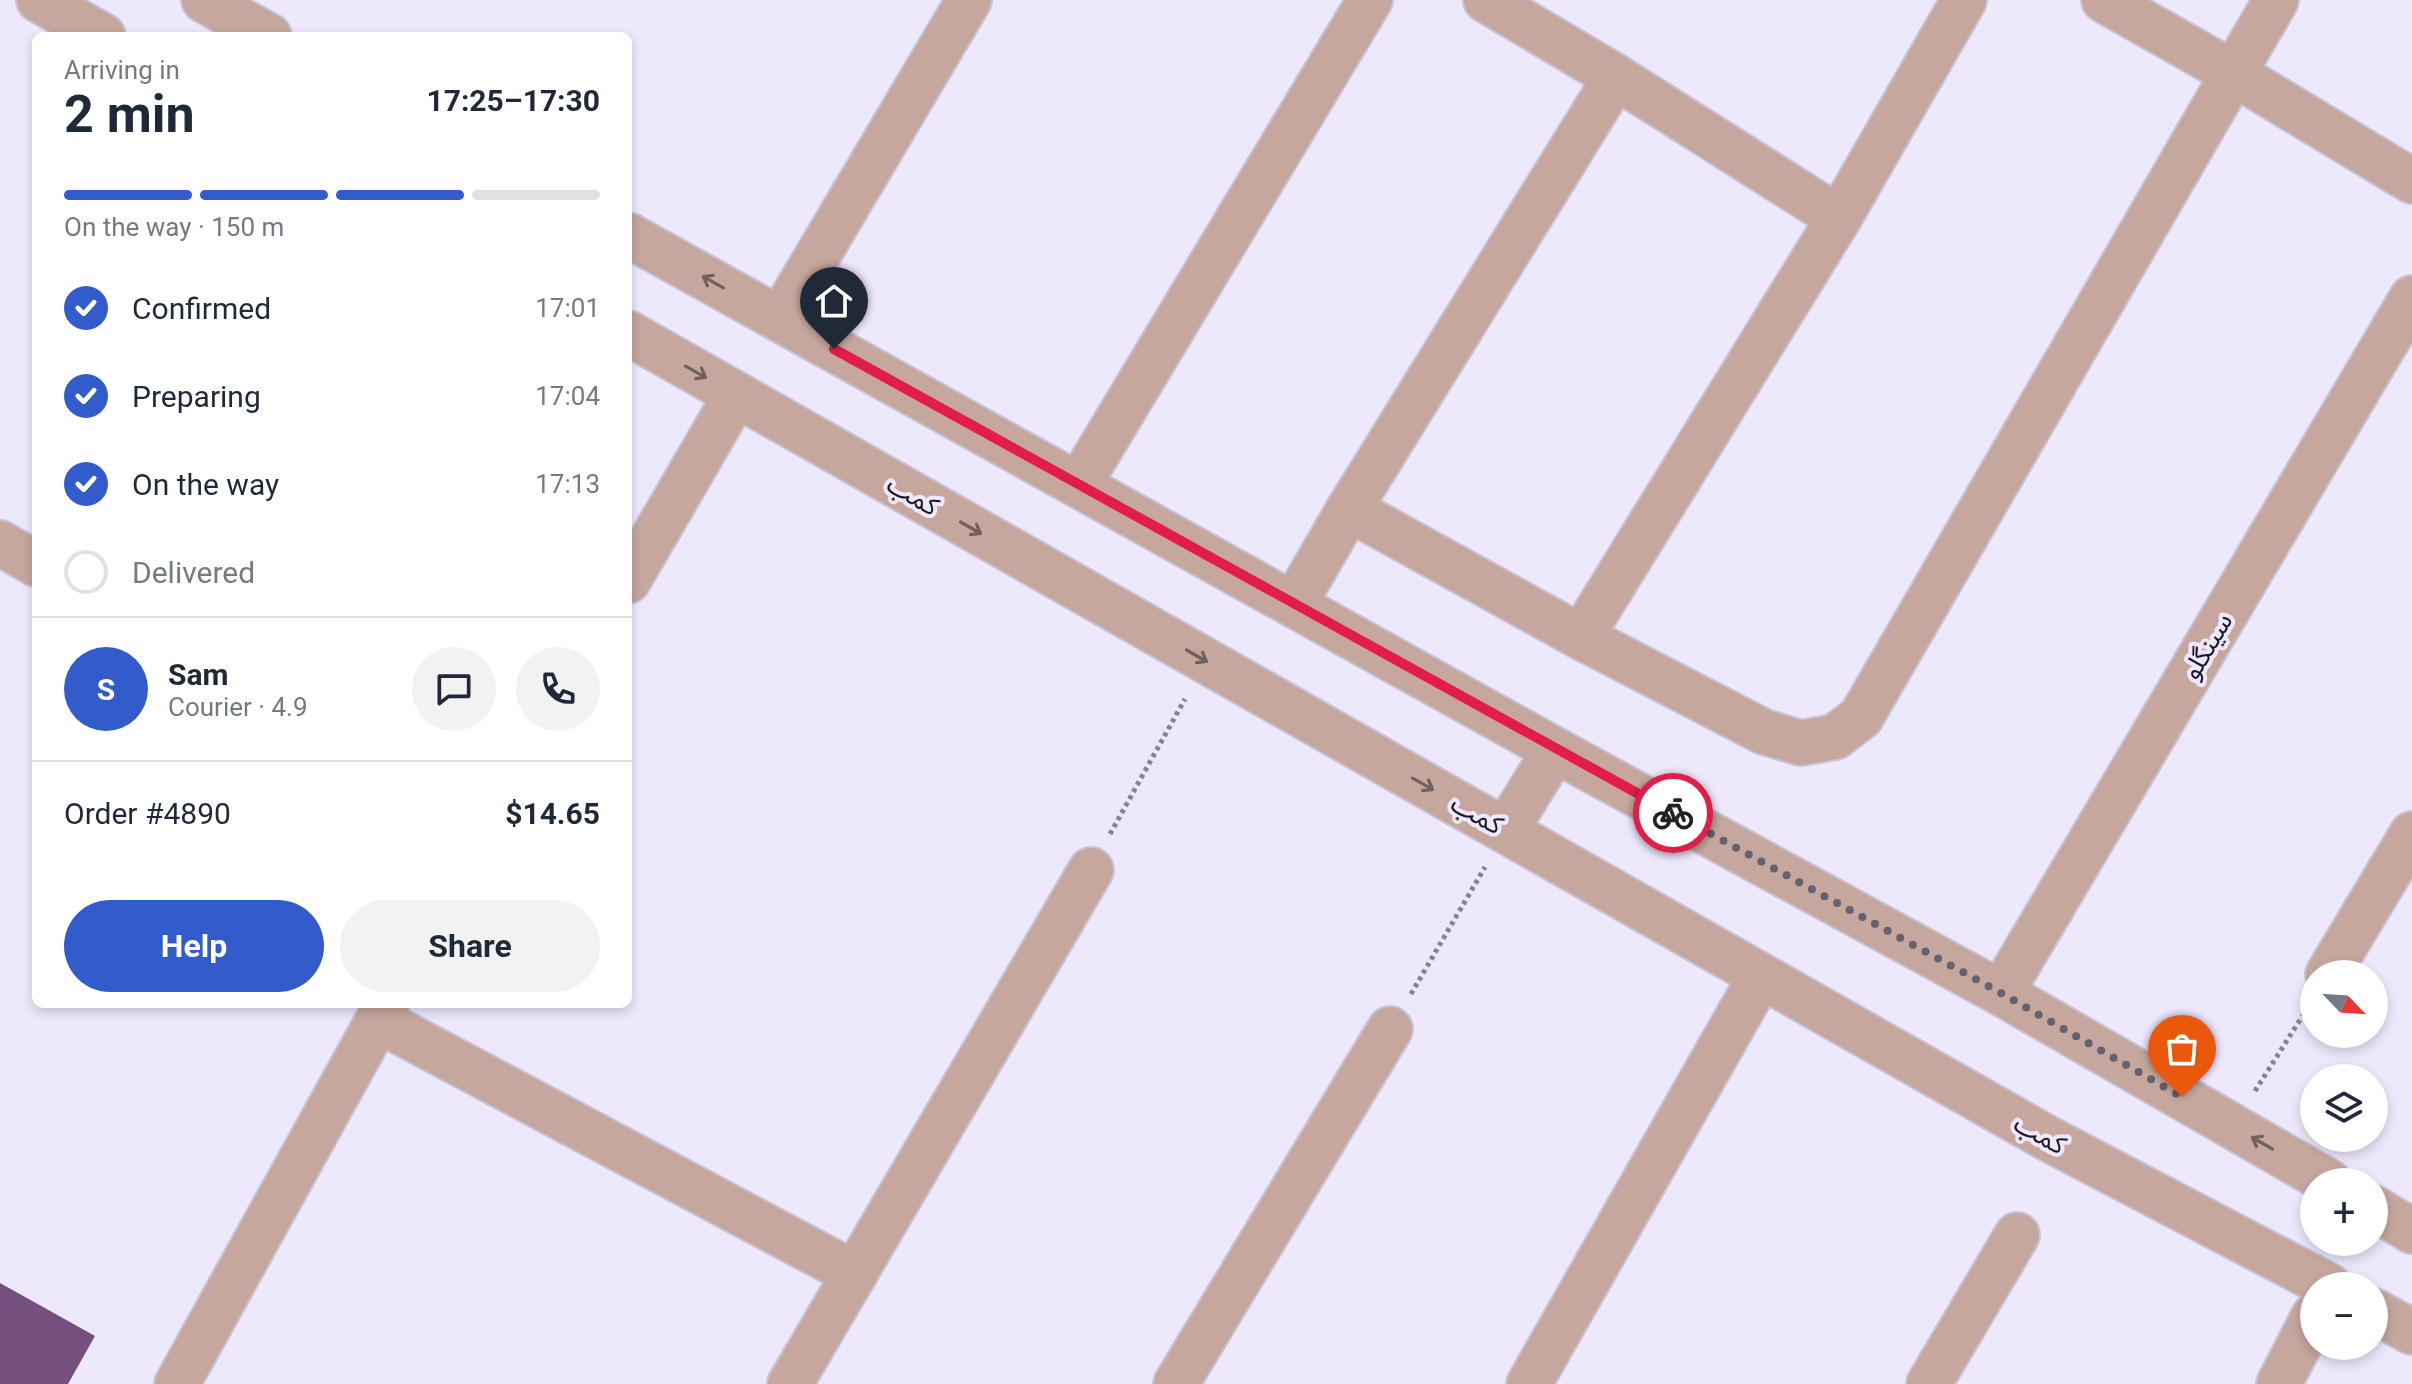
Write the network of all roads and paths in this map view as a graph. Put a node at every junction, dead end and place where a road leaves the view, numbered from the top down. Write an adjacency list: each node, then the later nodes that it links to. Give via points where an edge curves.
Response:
1 (39, 0): 8 (street)
2 (969, 0): 15 (street)
3 (1370, 0): 18 (street)
4 (1486, 0): 10 (street)
5 (1964, 0): 12 (street)
6 (2104, 0): 9 (street)
7 (2276, 0): 9 (street)
8 (96, 32)
9 (2233, 73): 11 (street); 24 (street, via 1861,717 1835,737 1801,743 1764,732)
10 (1616, 77): 12 (street); 19 (street)
11 (2412, 181)
12 (1839, 218): 24 (street)
13 (632, 237): 15 (street, one-way to 13)
14 (2412, 298): 32 (street, سینگلو)
15 (780, 319): 18 (street)
16 (632, 335): 17 (street, کمب, one-way to 17)
17 (736, 395): 22 (street); 25 (street, کمب, one-way to 25)
18 (1079, 484): 23 (street)
19 (1349, 509): 23 (street); 24 (street)
20 (0, 543): 21 (street)
21 (32, 562)
22 (632, 574)
23 (1294, 604): 26 (street)
24 (1581, 637)
25 (1205, 661): 27 (street, کمب, one-way to 27); 29 (path)
26 (1555, 750): 27 (street); 32 (street)
27 (1506, 830): 31 (street, کمب); 35 (path)
28 (2412, 834): 30 (street)
29 (1091, 870): 42 (street)
30 (2336, 960)
31 (1761, 976): 41 (street, کمب, via 2047,1138); 49 (street)
32 (2001, 993): 36 (street)
33 (383, 1012): 42 (street); 46 (street)
34 (2300, 1021): 36 (path)
35 (1390, 1029): 48 (street)
36 (2234, 1126): 37 (street, one-way to 36)
37 (2305, 1168)
38 (2388, 1216): 39 (street)
39 (2412, 1231)
40 (2017, 1235): 50 (street)
41 (2302, 1272)
42 (855, 1274): 47 (street)
43 (2388, 1319): 44 (street)
44 (2412, 1332)
45 (2300, 1343): 51 (street)
46 (177, 1384)
47 (790, 1384)
48 (1176, 1384)
49 (1529, 1384)
50 (1929, 1384)
51 (2279, 1384)

